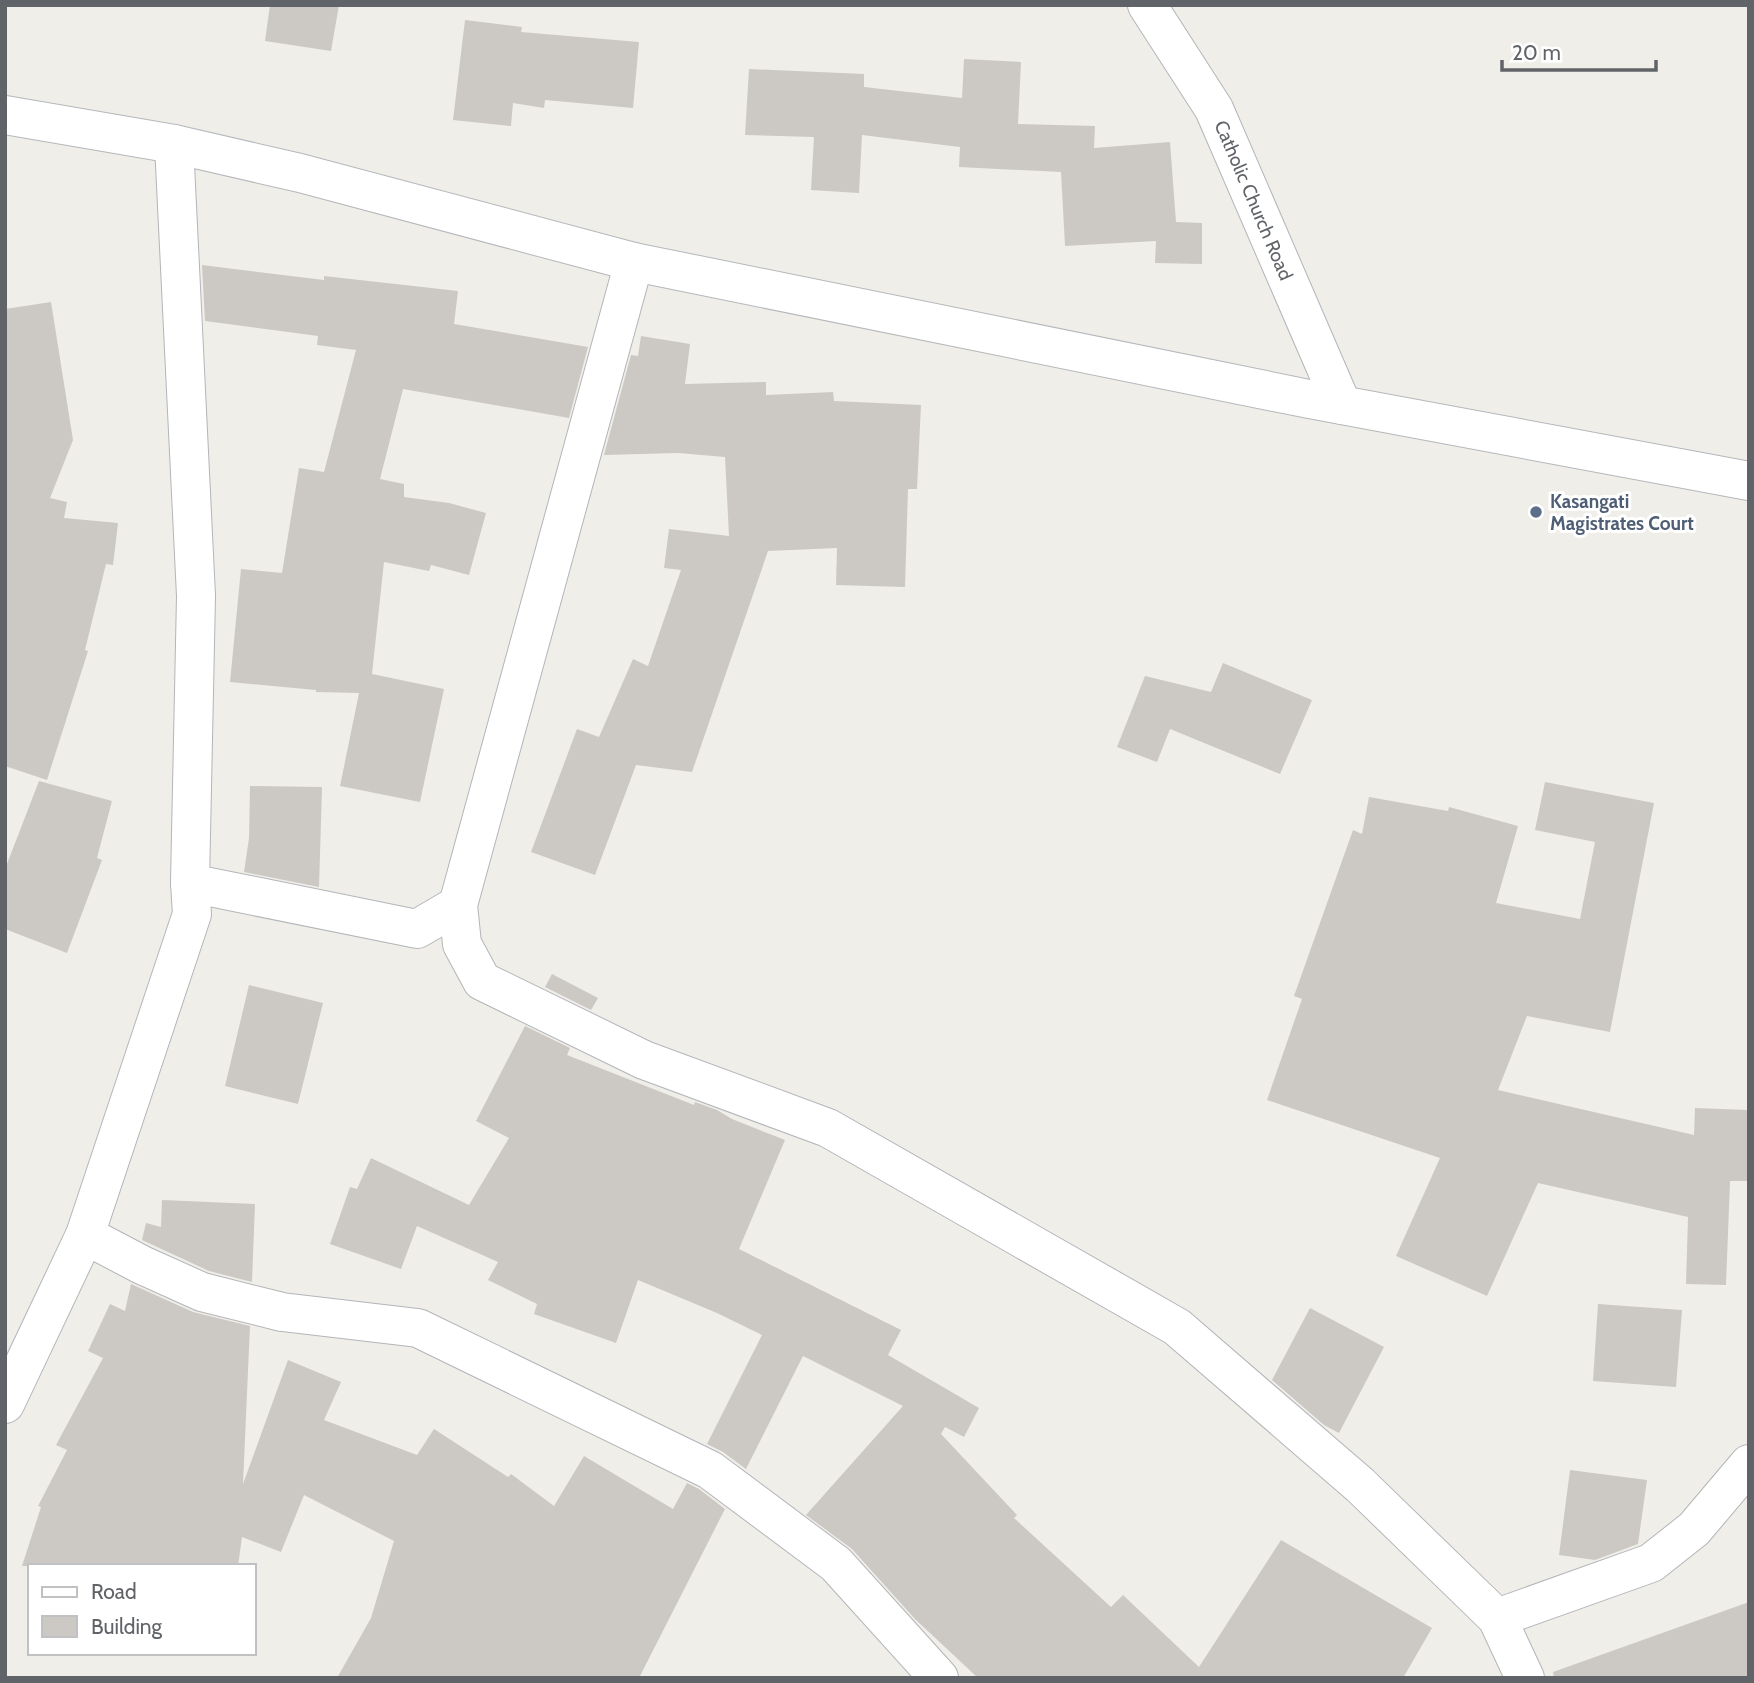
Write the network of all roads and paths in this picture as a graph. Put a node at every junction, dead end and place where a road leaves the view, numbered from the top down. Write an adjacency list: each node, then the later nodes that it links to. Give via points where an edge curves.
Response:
1 (1147, 5): 5 (street, Catholic Church Road, via 1214,109)
2 (5, 115): 3 (street)
3 (174, 144): 4 (street); 7 (street, via 196,596)
4 (634, 262): 5 (street); 8 (street)
5 (1342, 405): 6 (street)
6 (1749, 481)
7 (190, 883): 8 (street, via 417,929); 9 (street, via 192,915)
8 (458, 905): 12 (street, via 462,944 482,982 644,1060 828,1128 1177,1327 1360,1485)
9 (85, 1235): 10 (street); 13 (street, via 202,1292 282,1311 418,1328 710,1470 836,1564)
10 (5, 1404)
11 (1749, 1464): 12 (street, via 1694,1529 1651,1563)
12 (1497, 1618): 14 (street)
13 (939, 1678)
14 (1525, 1678)

